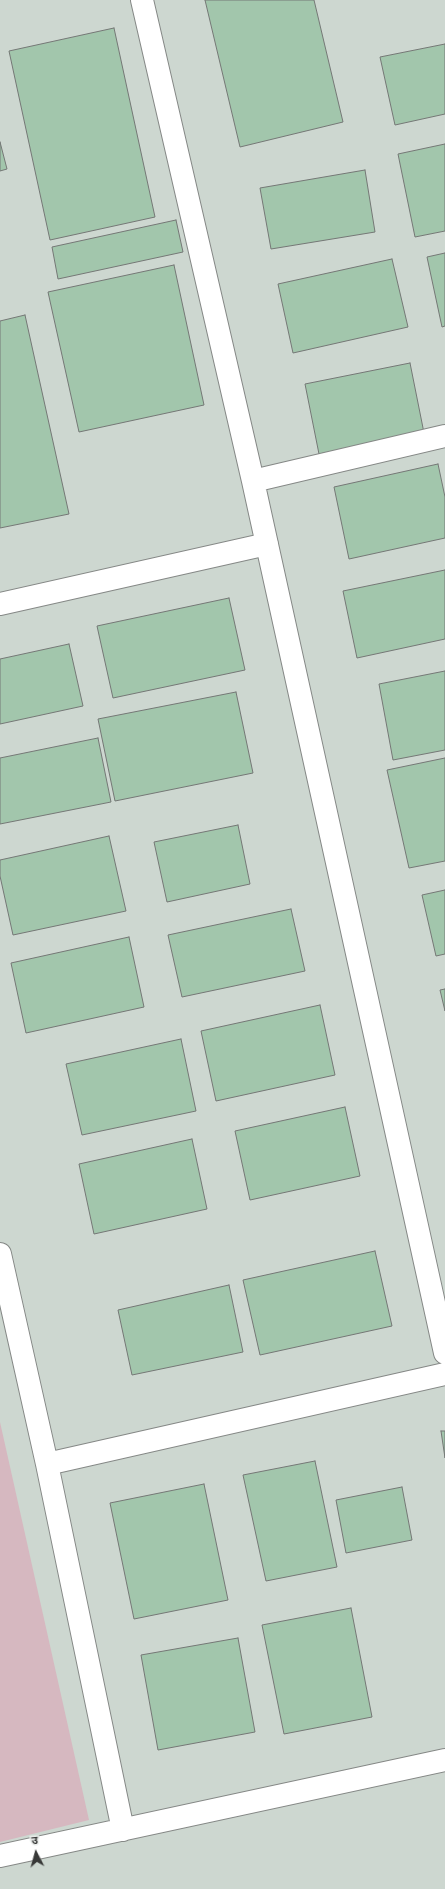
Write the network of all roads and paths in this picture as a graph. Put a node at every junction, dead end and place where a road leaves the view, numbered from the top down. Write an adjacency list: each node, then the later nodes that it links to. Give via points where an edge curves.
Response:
1 (142, 0): 3 (lane)
2 (445, 436): 3 (lane)
3 (253, 481): 4 (lane)
4 (267, 544): 5 (lane); 7 (lane)
5 (0, 604)
6 (0, 1254): 9 (lane)
7 (445, 1353)
8 (445, 1374): 9 (lane)
9 (47, 1464): 11 (lane)
10 (445, 1760): 11 (lane)
11 (123, 1830): 12 (lane)
12 (0, 1856)

